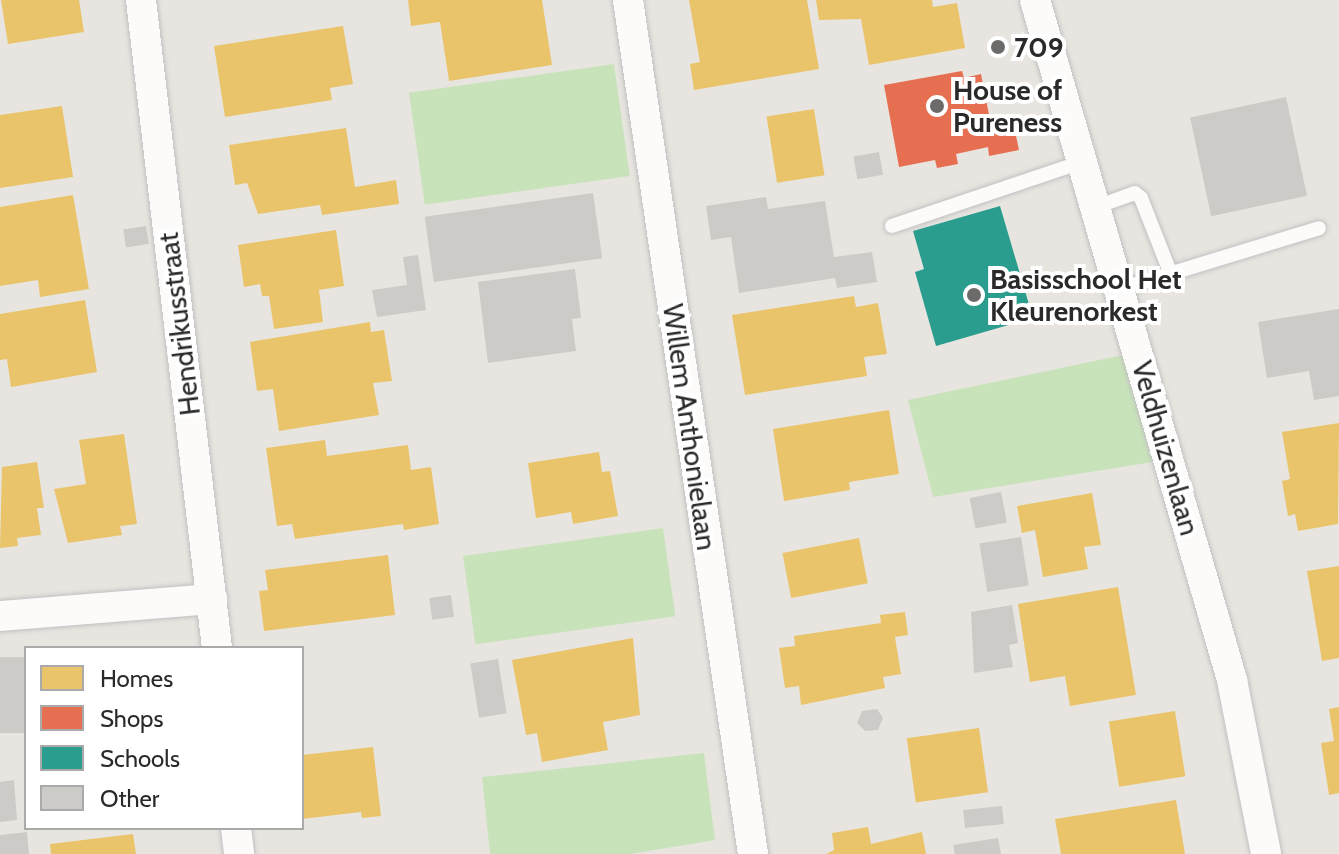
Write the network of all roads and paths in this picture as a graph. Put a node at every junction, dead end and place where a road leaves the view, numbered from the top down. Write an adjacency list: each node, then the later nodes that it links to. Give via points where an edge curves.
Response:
1 (141, 0): 10 (street, Hendrikusstraat)
2 (628, 0): 15 (street, Willem Anthonielaan)
3 (1035, 0): 4 (street, Veldhuizenlaan)
4 (1082, 162): 5 (street, Veldhuizenlaan); 6 (lane)
5 (1096, 207): 8 (lane, via 1135,193 1141,198); 9 (street, Veldhuizenlaan)
6 (892, 226)
7 (1319, 228): 8 (lane)
8 (1170, 272): 9 (lane)
9 (1120, 289): 16 (street, Veldhuizenlaan, via 1232,680)
10 (212, 599): 11 (street); 12 (street, Hendrikusstraat)
11 (0, 616)
12 (217, 646)
13 (236, 830): 14 (street)
14 (239, 854)
15 (753, 854)
16 (1266, 854)

